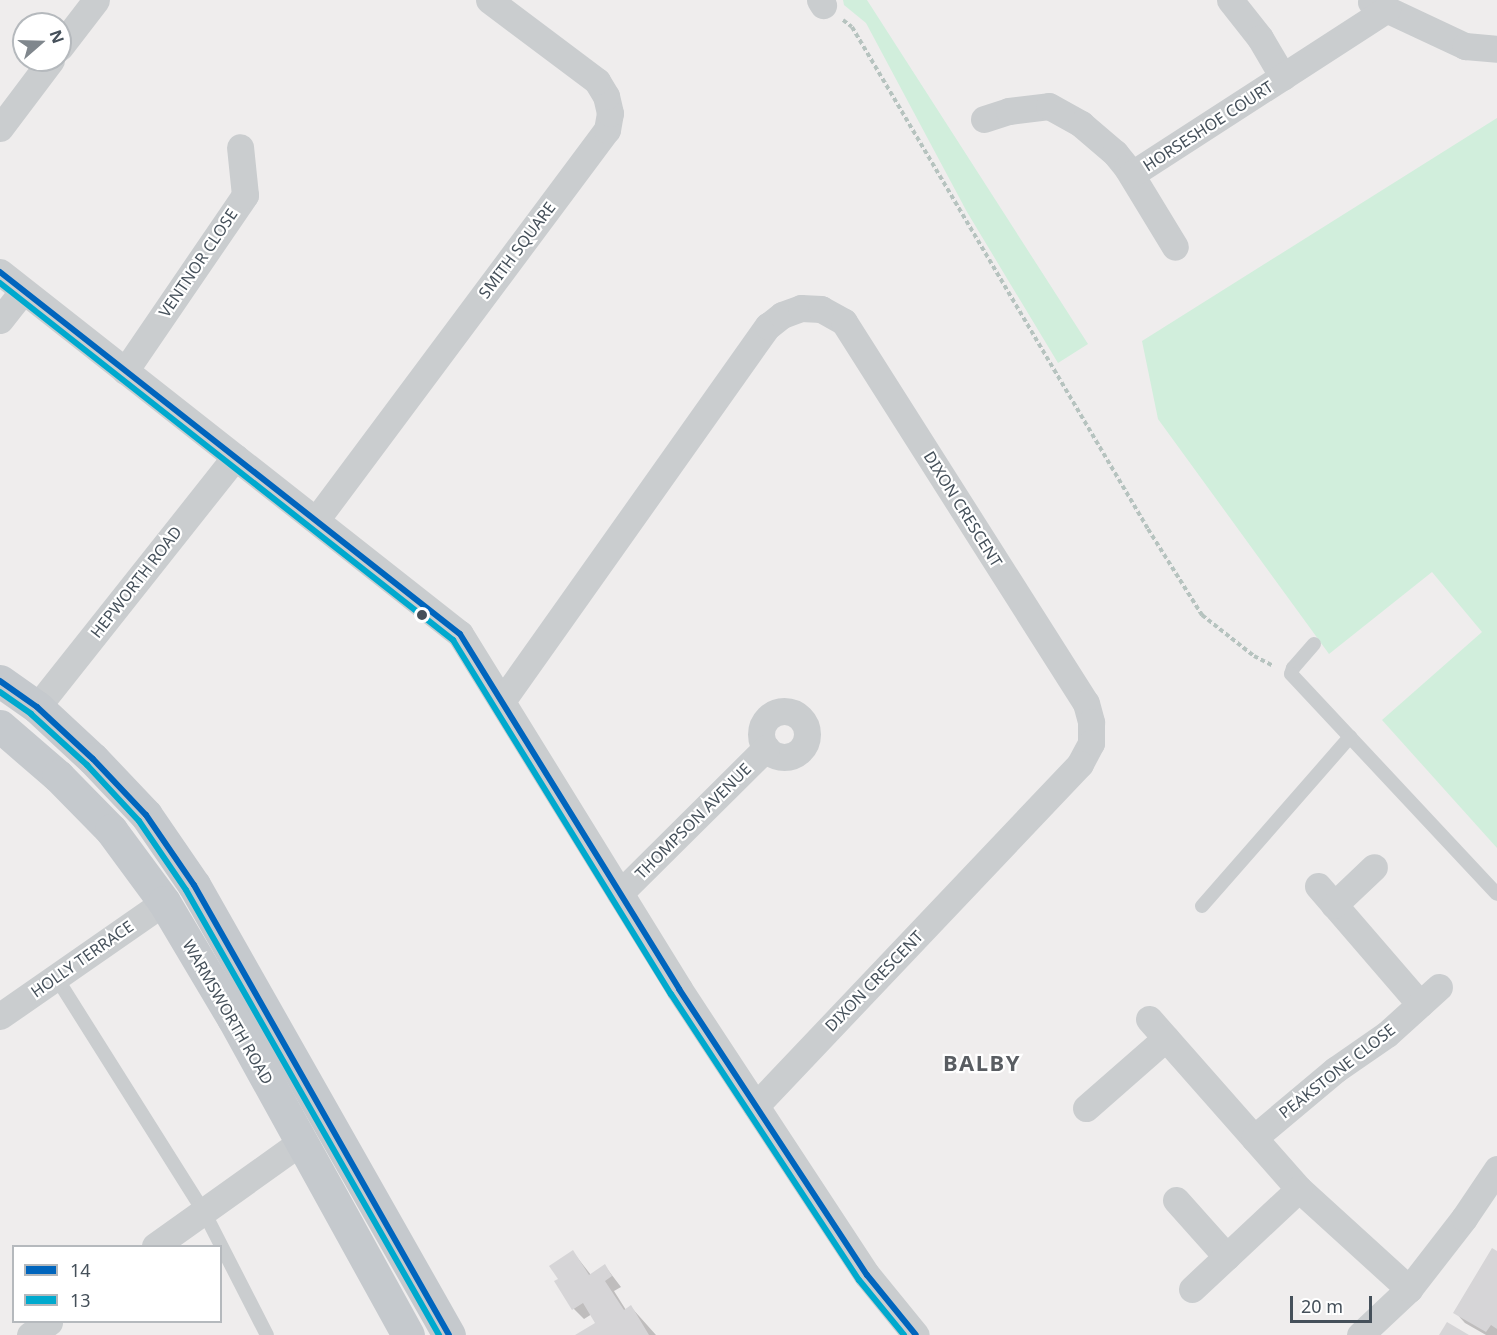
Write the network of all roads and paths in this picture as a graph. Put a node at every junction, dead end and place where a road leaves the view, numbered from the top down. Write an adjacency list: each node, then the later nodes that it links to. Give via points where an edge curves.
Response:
1 (96, 0): 6 (street)
2 (489, 0): 20 (street, SMITH SQUARE, via 597,81 610,113 607,130)
3 (1230, 0): 9 (street, HORSESHOE COURT, via 1260,38)
4 (822, 2): 22 (path, via 852,27 1202,615 1254,656)
5 (1377, 5): 7 (street, HORSESHOE COURT, via 1465,46); 9 (street, HORSESHOE COURT)
6 (72, 31)
7 (1497, 50)
8 (42, 72): 11 (street)
9 (1283, 77): 13 (street, HORSESHOE COURT)
10 (984, 119): 13 (street, HORSESHOE COURT, via 1049,106 1081,124 1115,153)
11 (0, 128)
12 (240, 147): 18 (street, VENTNOR CLOSE, via 245,195)
13 (1132, 174): 14 (street, HORSESHOE COURT)
14 (1175, 247)
15 (0, 272): 16 (street)
16 (23, 291): 17 (street); 18 (street)
17 (0, 320)
18 (125, 371): 19 (street)
19 (235, 457): 20 (street); 25 (street, HEPWORTH ROAD)
20 (316, 520): 24 (street, via 460,634)
21 (1314, 644): 22 (lane)
22 (1291, 674): 27 (lane)
23 (0, 681): 25 (main road, WARMSWORTH ROAD)
24 (502, 701): 30 (street); 36 (street, DIXON CRESCENT, via 768,326 801,308 821,309 844,322 1086,703 1091,743 1080,764)
25 (37, 708): 54 (main road, WARMSWORTH ROAD, via 146,815 194,885)
26 (0, 726): 32 (main road, WARMSWORTH ROAD, via 58,776 111,830)
27 (1350, 737): 31 (lane); 33 (lane)
28 (766, 748): 30 (street, THOMPSON AVENUE)
29 (1374, 867): 38 (street, PEAKSTONE CLOSE, via 1326,896 1429,995 1387,1034 1308,1091)
30 (620, 893): 36 (street)
31 (1497, 894)
32 (164, 902): 34 (street, HOLLY TERRACE); 39 (main road, WARMSWORTH ROAD)
33 (1202, 906)
34 (56, 977): 35 (street, HOLLY TERRACE); 43 (lane)
35 (0, 1016)
36 (756, 1106): 55 (street, via 867,1275)
37 (1086, 1108): 38 (street, via 1157,1028)
38 (1254, 1138): 41 (street)
39 (302, 1142): 43 (street); 53 (main road, WARMSWORTH ROAD)
40 (1497, 1169): 49 (street)
41 (1299, 1189): 47 (street); 49 (street)
42 (1176, 1200): 47 (street)
43 (204, 1212): 44 (street); 45 (lane)
44 (156, 1245)
45 (221, 1245)
46 (222, 1247): 52 (lane)
47 (1227, 1257): 48 (street)
48 (1192, 1289)
49 (1409, 1289): 56 (street)
50 (48, 1323): 51 (street)
51 (30, 1335)
52 (267, 1335)
53 (408, 1335)
54 (449, 1335)
55 (916, 1335)
56 (1360, 1335)

